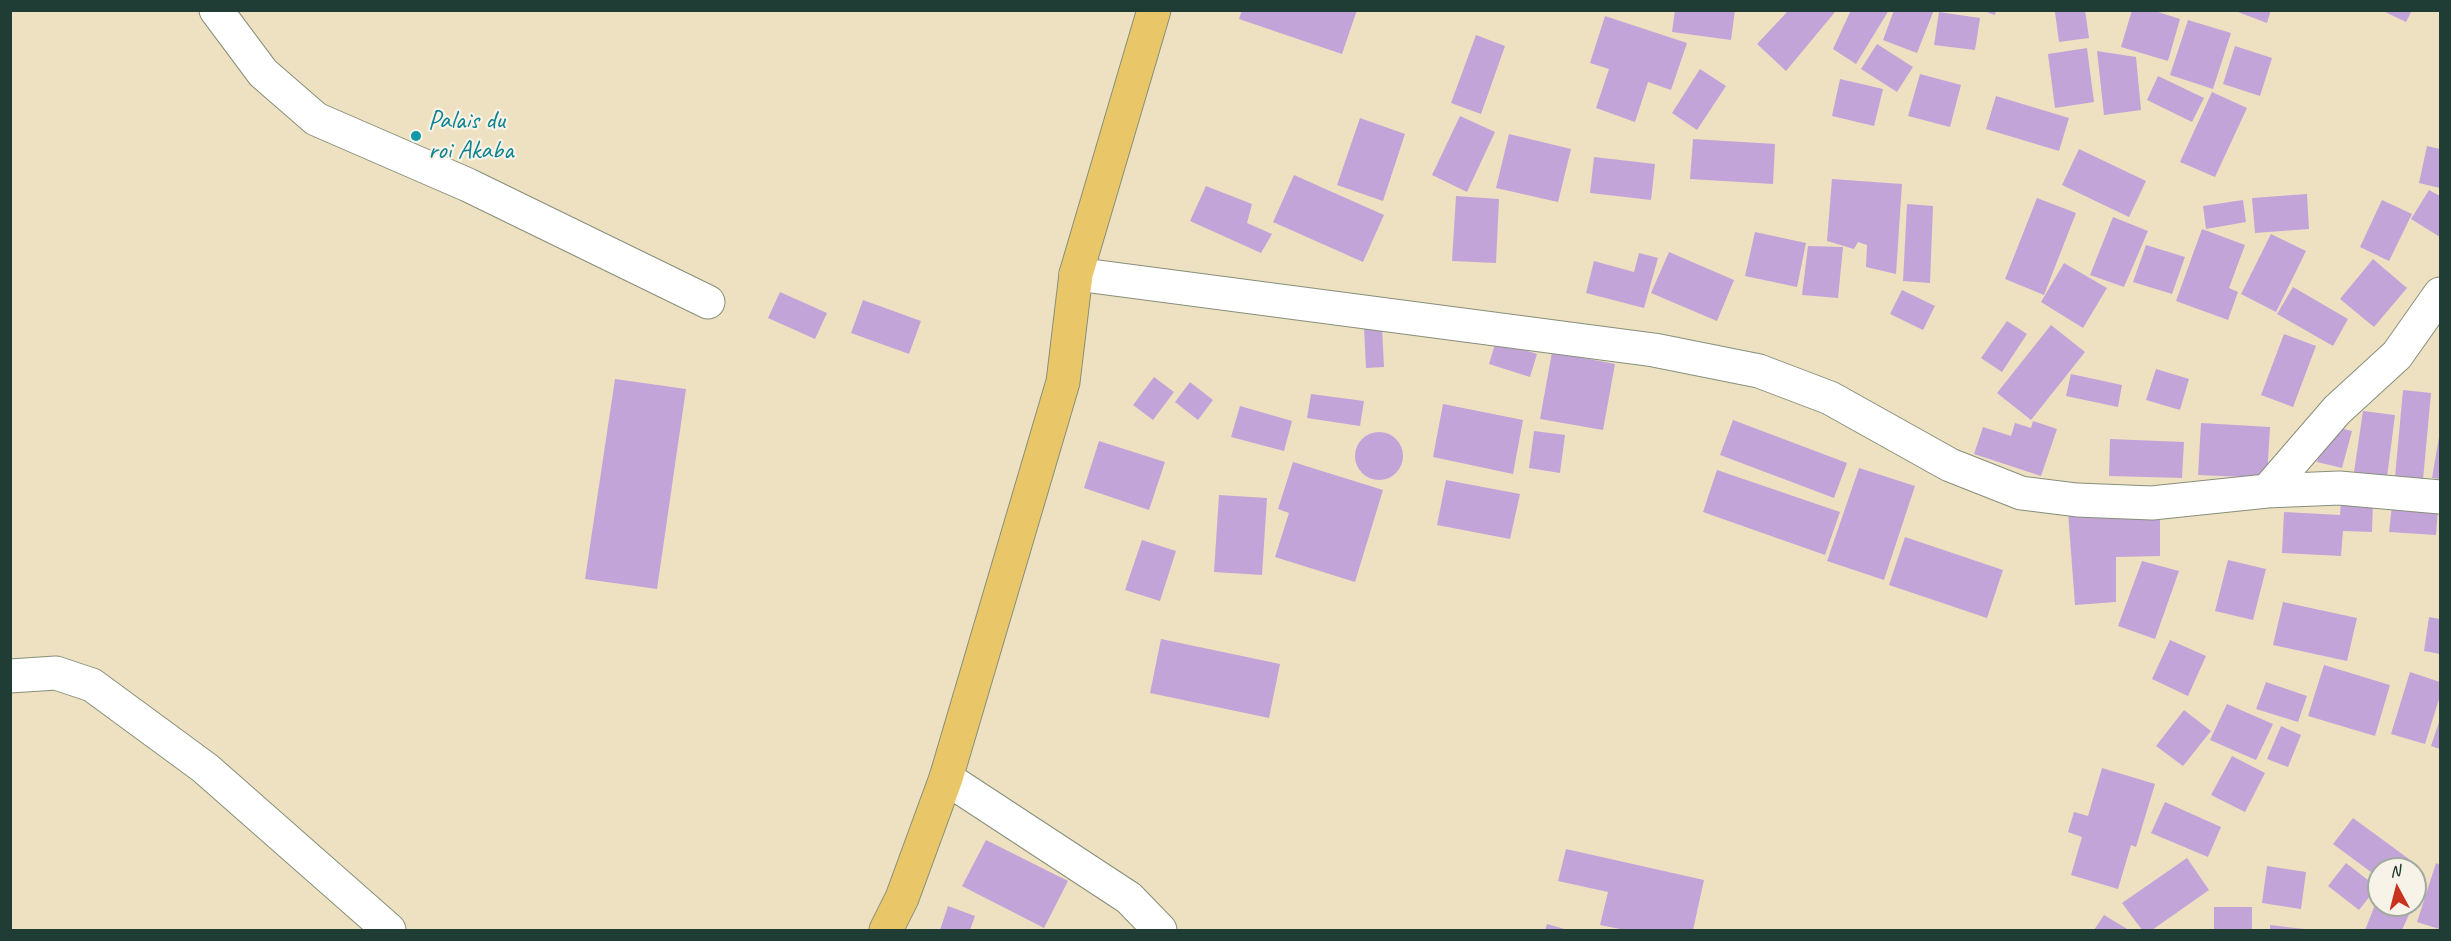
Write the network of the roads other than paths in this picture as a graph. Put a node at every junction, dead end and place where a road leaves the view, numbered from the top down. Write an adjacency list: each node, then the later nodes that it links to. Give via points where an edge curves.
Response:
1 (216, 10): 5 (street, via 263,73 316,119 468,185)
2 (1154, 10): 3 (main road)
3 (1076, 274): 6 (street, via 1654,350 1759,370 1830,398 1950,465 2021,493 2152,503); 9 (main road, via 1063,382)
4 (2440, 294): 6 (street, via 2397,354 2337,410)
5 (708, 302)
6 (2267, 490): 7 (street, via 2339,488)
7 (2440, 497)
8 (10, 676): 10 (street, via 56,673 92,685 205,768)
9 (946, 778): 11 (main road, via 902,898); 12 (street, via 1129,898)
10 (389, 930)
11 (886, 930)
12 (1160, 930)

